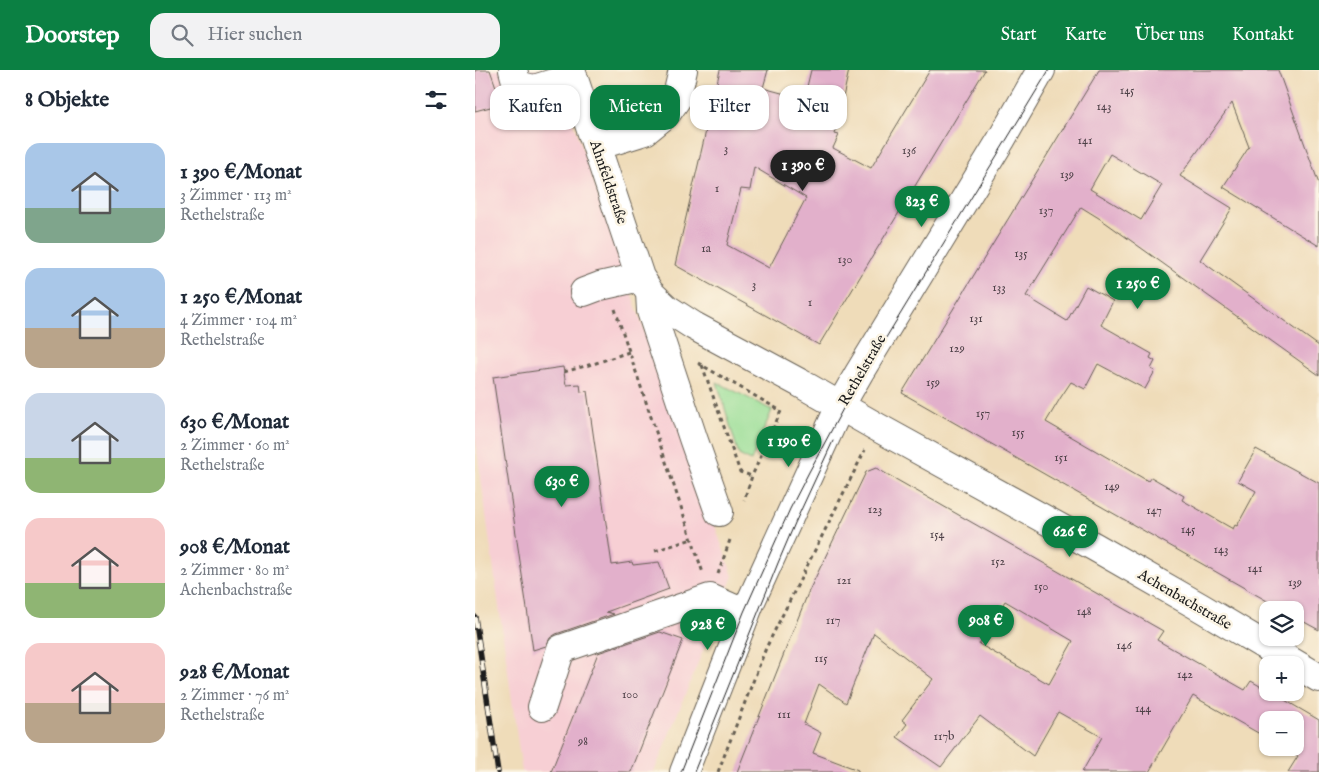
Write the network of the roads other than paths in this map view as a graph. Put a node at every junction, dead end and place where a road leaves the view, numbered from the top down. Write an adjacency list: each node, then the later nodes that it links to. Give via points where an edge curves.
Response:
1 (496, 70): 5 (street, via 506,88)
2 (683, 70): 6 (street, via 676,100 666,114 645,131)
3 (1041, 70): 9 (street, Rethelstraße)
4 (572, 74): 5 (street, via 534,89); 6 (street, Ahnfeldstraße)
5 (517, 78)
6 (597, 146): 7 (street, Ahnfeldstraße)
7 (645, 285): 8 (street); 9 (street, Ahnfeldstraße, via 666,308 694,326); 10 (street, Ahnfeldstraße, via 693,438)
8 (596, 288)
9 (840, 406): 11 (street, Rethelstraße); 12 (street, Achenbachstraße, via 1095,547)
10 (732, 514)
11 (746, 614): 13 (street, via 710,598 561,649); 14 (street, Rethelstraße)
12 (1319, 678)
13 (541, 707)
14 (684, 772)

